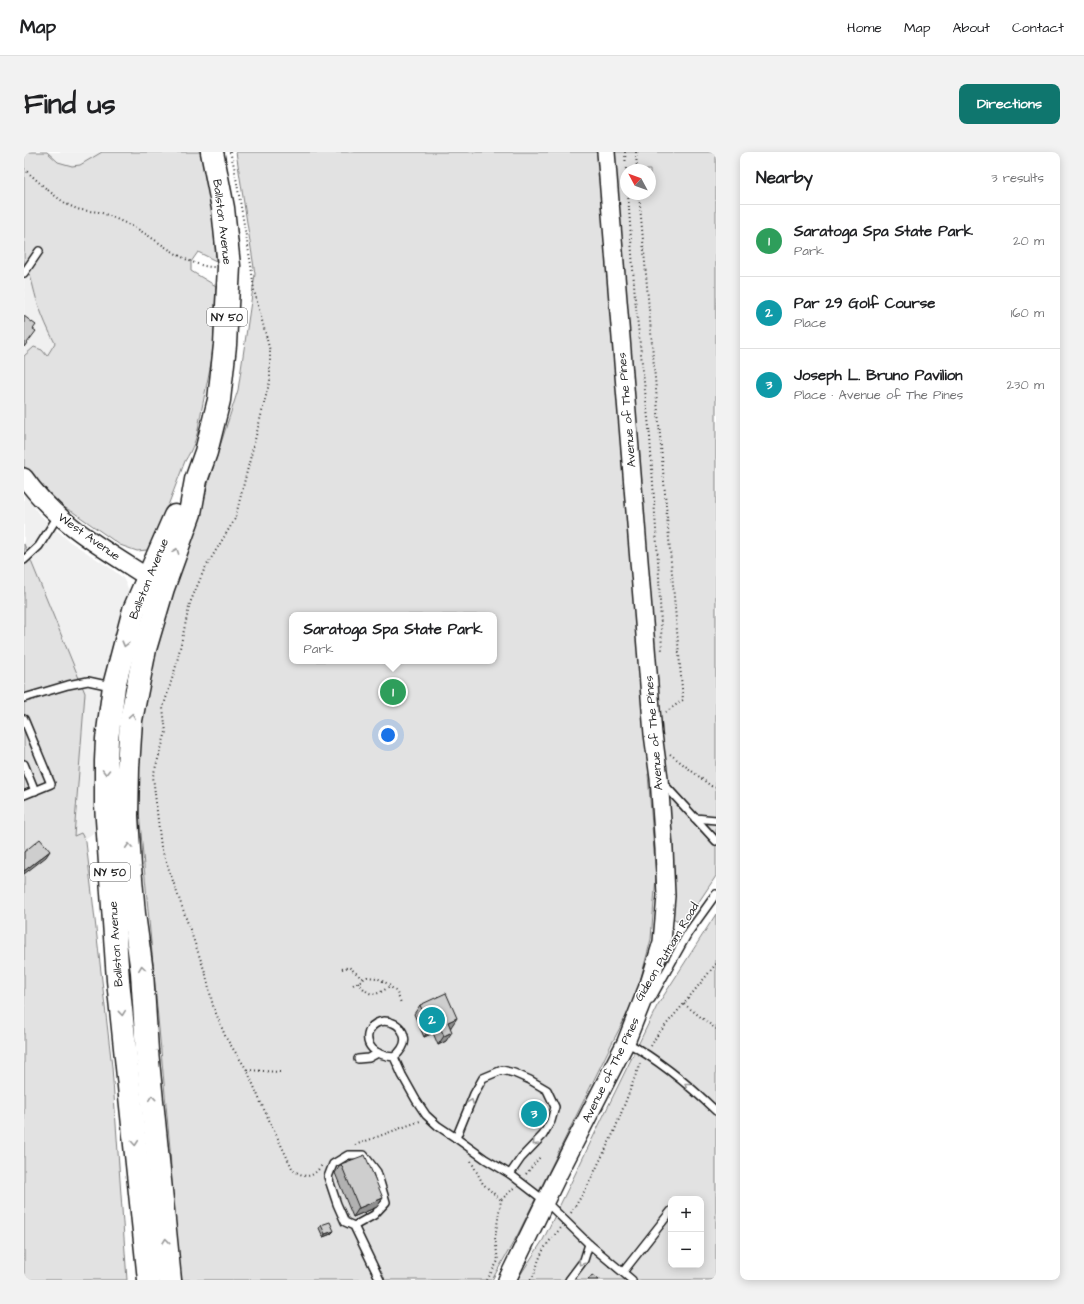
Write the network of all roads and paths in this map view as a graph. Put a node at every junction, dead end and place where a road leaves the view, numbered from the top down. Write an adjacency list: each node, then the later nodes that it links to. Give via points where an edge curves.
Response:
1 (212, 152): 17 (highway, Ballston Avenue / NY 50, via 223,208 229,266 225,345 218,400 206,452 196,480 177,510)
2 (230, 152): 47 (path, via 254,290 270,352 270,380 235,519 204,570 190,603 176,666 163,708 166,732 153,776 161,847 206,975 213,1006 226,1038)
3 (606, 152): 25 (street, Avenue of The Pines, via 653,734)
4 (625, 152): 6 (path)
5 (636, 152): 7 (path)
6 (626, 164)
7 (637, 164)
8 (24, 169): 12 (path, via 57,197 75,208 101,213 131,226 189,260 207,267)
9 (628, 200): 18 (path, via 635,298 650,437)
10 (640, 200): 21 (path, via 683,700)
11 (39, 251): 13 (lane)
12 (217, 267)
13 (24, 273)
14 (24, 477): 15 (street, West Avenue)
15 (58, 516): 16 (lane, via 39,546); 17 (street, West Avenue)
16 (24, 560)
17 (155, 583): 19 (highway, Ballston Avenue / NY 50, one-way to 19, via 134,610); 67 (highway, Ballston Avenue / NY 50, one-way to 17, via 142,972 134,914 127,816 131,720)
18 (662, 652)
19 (114, 686): 20 (lane, via 88,681); 66 (highway, Ballston Avenue / NY 50, one-way to 66, via 107,739 106,805 118,980)
20 (24, 698)
21 (664, 713)
22 (24, 719): 27 (lane, via 51,784)
23 (667, 752): 26 (path, via 711,786)
24 (24, 764): 27 (lane)
25 (659, 778): 29 (lane); 42 (street, Avenue of The Pines, via 666,896 662,942)
26 (716, 787)
27 (35, 791): 28 (lane)
28 (24, 795)
29 (695, 818): 30 (lane); 31 (lane)
30 (716, 820)
31 (716, 841)
32 (716, 894): 42 (lane, Gideon Putnam Road, via 688,933)
33 (716, 964): 40 (path)
34 (342, 969): 35 (path, via 349,967)
35 (363, 979): 36 (path); 38 (path, via 377,978)
36 (358, 982): 37 (path); 38 (path, via 370,993 381,992)
37 (353, 985)
38 (390, 986): 39 (path, via 397,993)
39 (401, 1003)
40 (684, 1004): 41 (path); 44 (path, via 658,1034)
41 (716, 1029)
42 (626, 1042): 44 (lane); 60 (street, Avenue of The Pines)
43 (378, 1053): 45 (lane); 45 (lane, via 368,1042 368,1033 380,1021 388,1021 396,1024 406,1040 402,1050); 46 (lane, via 369,1058)
44 (647, 1054): 49 (lane, one-way to 44); 62 (path, via 641,1061 614,1132 587,1187)
45 (394, 1057): 51 (lane, via 426,1114)
46 (358, 1059)
47 (247, 1070): 48 (path); 55 (path, via 293,1170 302,1176 308,1176 316,1172)
48 (281, 1072)
49 (716, 1111)
50 (423, 1120): 52 (path)
51 (456, 1138): 56 (lane); 56 (lane, one-way to 56, via 483,1078 502,1070 514,1072 547,1090 555,1107 551,1121 543,1135)
52 (354, 1146)
53 (540, 1157): 57 (path)
54 (467, 1158): 59 (path, via 472,1162 483,1184)
55 (324, 1162)
56 (510, 1174): 60 (lane)
57 (526, 1175)
58 (515, 1187): 59 (path)
59 (501, 1200): 69 (path, via 495,1238 498,1261)
60 (545, 1201): 62 (lane); 70 (street, Avenue of The Pines)
61 (668, 1215): 65 (lane)
62 (566, 1222): 64 (lane); 71 (path, via 540,1256 536,1274)
63 (354, 1226): 63 (lane, via 374,1216 386,1202 377,1172 364,1155 348,1155 333,1164 328,1177 336,1204 345,1222); 68 (lane)
64 (588, 1244): 65 (lane); 72 (lane, one-way to 72, via 584,1260)
65 (623, 1272): 73 (lane)
66 (148, 1280)
67 (170, 1280)
68 (380, 1280)
69 (487, 1280)
70 (507, 1280)
71 (530, 1280)
72 (569, 1280)
73 (632, 1280)

